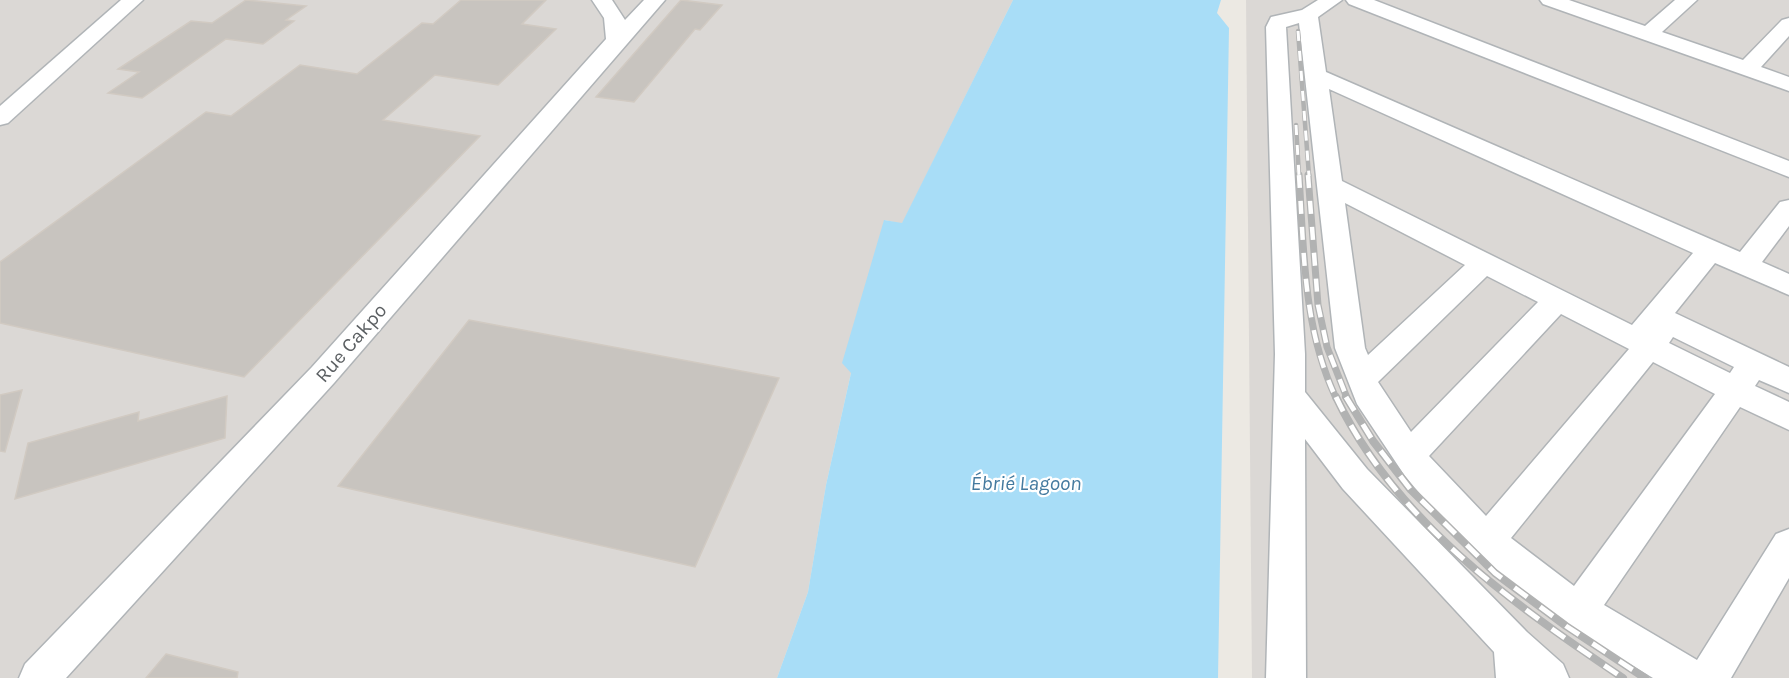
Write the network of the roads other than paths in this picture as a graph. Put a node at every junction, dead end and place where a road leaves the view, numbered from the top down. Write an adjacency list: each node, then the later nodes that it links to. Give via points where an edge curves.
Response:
1 (133, 0): 15 (street)
2 (602, 0): 11 (street, via 614,18)
3 (656, 0): 11 (street, Rue Cakpo)
4 (1356, 0): 16 (street)
5 (1550, 0): 7 (street)
6 (1687, 0): 10 (street)
7 (1593, 6): 10 (street)
8 (1320, 7): 13 (street); 28 (street, via 1278,21 1276,27)
9 (1789, 24): 12 (street)
10 (1648, 34): 12 (street)
11 (617, 40): 35 (street, Rue Cakpo, via 323,375)
12 (1747, 69): 14 (street)
13 (1315, 75): 17 (street); 19 (street)
14 (1789, 84)
15 (0, 118)
16 (1789, 170)
17 (1329, 184): 20 (street); 26 (street, via 1350,348)
18 (1789, 208): 21 (street)
19 (1711, 250): 21 (street); 24 (street)
20 (1484, 263): 23 (street); 26 (street)
21 (1745, 265): 22 (street)
22 (1789, 285)
23 (1557, 300): 24 (street); 30 (street)
24 (1653, 331): 25 (street); 31 (street)
25 (1744, 376): 27 (street); 29 (street); 33 (street)
26 (1361, 379): 30 (street)
27 (1789, 381)
28 (1290, 395): 34 (street, via 1355,479); 36 (street)
29 (1789, 417)
30 (1409, 456): 31 (street)
31 (1488, 540): 33 (street)
32 (1789, 545): 39 (street)
33 (1579, 610): 38 (street)
34 (1515, 662): 37 (street)
35 (39, 678)
36 (1286, 678)
37 (1549, 678)
38 (1690, 678)
39 (1709, 678)

